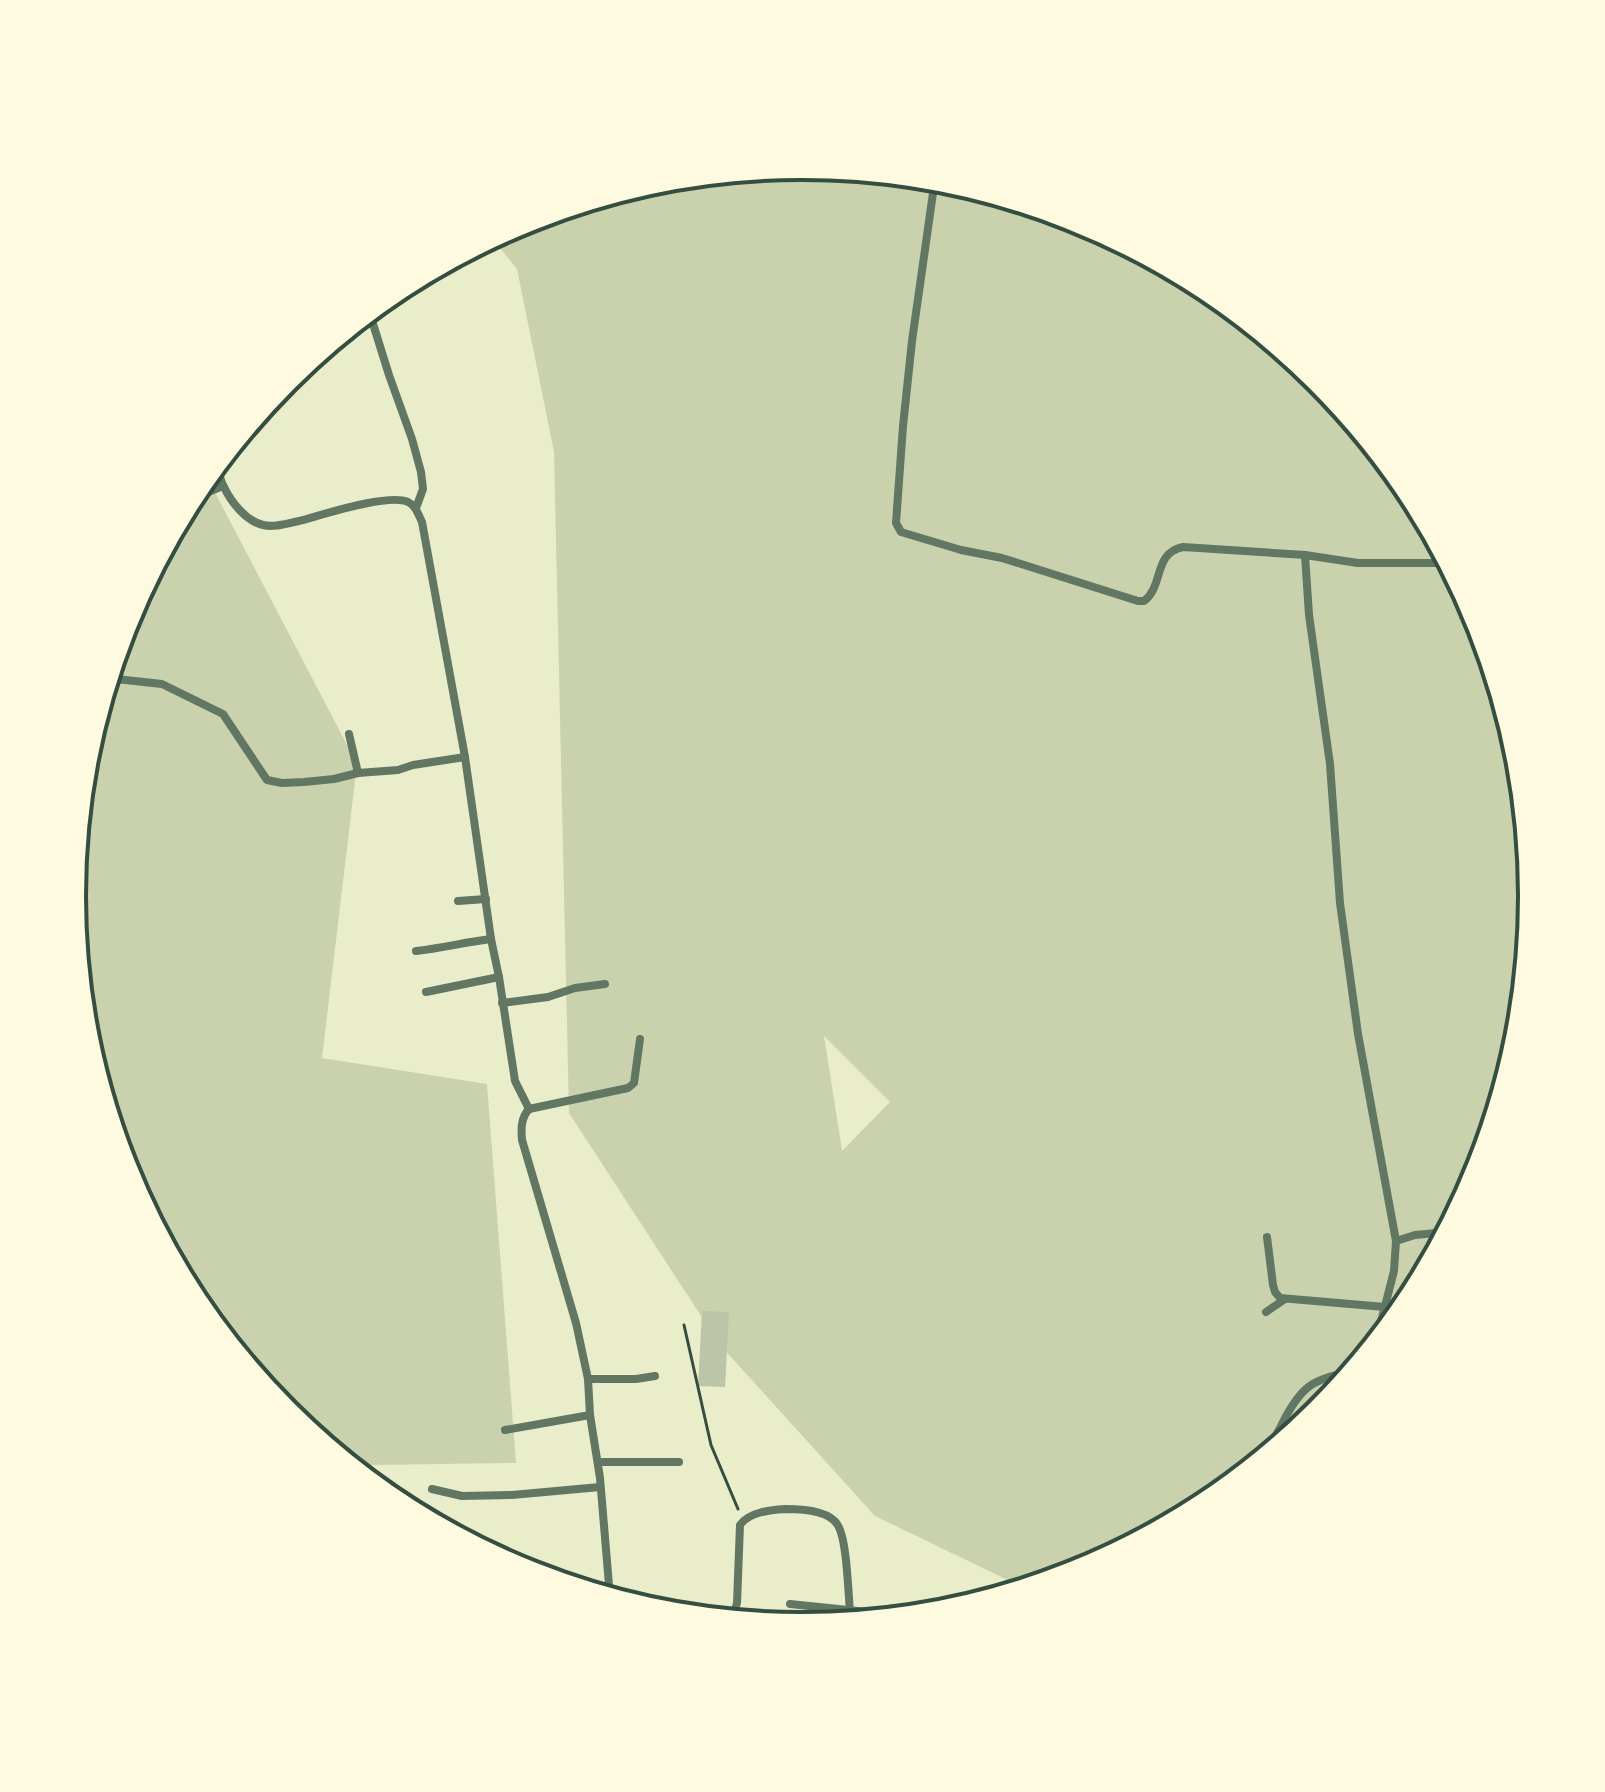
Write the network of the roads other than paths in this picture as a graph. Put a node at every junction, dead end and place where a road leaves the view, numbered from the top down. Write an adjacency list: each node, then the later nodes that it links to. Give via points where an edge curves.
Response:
1 (933, 192): 7 (street, via 903,426 896,523 901,532 1138,601 1149,598 1174,549)
2 (373, 323): 6 (street, via 421,472 423,489)
3 (221, 478): 4 (street)
4 (223, 486): 5 (street); 6 (street, via 243,513 263,525 387,500)
5 (212, 490)
6 (416, 508): 11 (street)
7 (1305, 555): 8 (street, via 1358,563); 25 (street, via 1340,903)
8 (1436, 563)
9 (120, 679): 12 (street, via 162,684 223,714 267,780 304,782)
10 (349, 734): 12 (street)
11 (465, 757): 12 (street); 13 (street)
12 (358, 773)
13 (486, 899): 14 (street); 15 (street)
14 (458, 901)
15 (491, 939): 16 (street); 17 (street)
16 (416, 951)
17 (499, 977): 19 (street); 20 (street)
18 (605, 984): 20 (street)
19 (426, 992)
20 (502, 1003): 22 (street, via 515,1081)
21 (640, 1039): 22 (street, via 636,1077 628,1088)
22 (529, 1109): 32 (street, via 521,1125 522,1140)
23 (1434, 1233): 25 (street)
24 (1267, 1237): 26 (street, via 1275,1292)
25 (1396, 1241): 27 (street)
26 (1285, 1298): 27 (street); 28 (street)
27 (1385, 1307): 29 (street)
28 (1266, 1312)
29 (1383, 1315)
30 (1335, 1375): 35 (street, via 1299,1394)
31 (655, 1376): 32 (street)
32 (588, 1379): 33 (street)
33 (590, 1415): 34 (street); 36 (street)
34 (505, 1430)
35 (1276, 1434)
36 (598, 1462): 37 (street); 38 (street)
37 (679, 1462)
38 (600, 1487): 39 (street, via 462,1496); 40 (street)
39 (432, 1489)
40 (609, 1585)
41 (790, 1604): 43 (street)
42 (735, 1609): 43 (street, via 738,1532 743,1521 786,1509 829,1515 838,1525)
43 (849, 1610): 44 (street)
44 (854, 1610)

